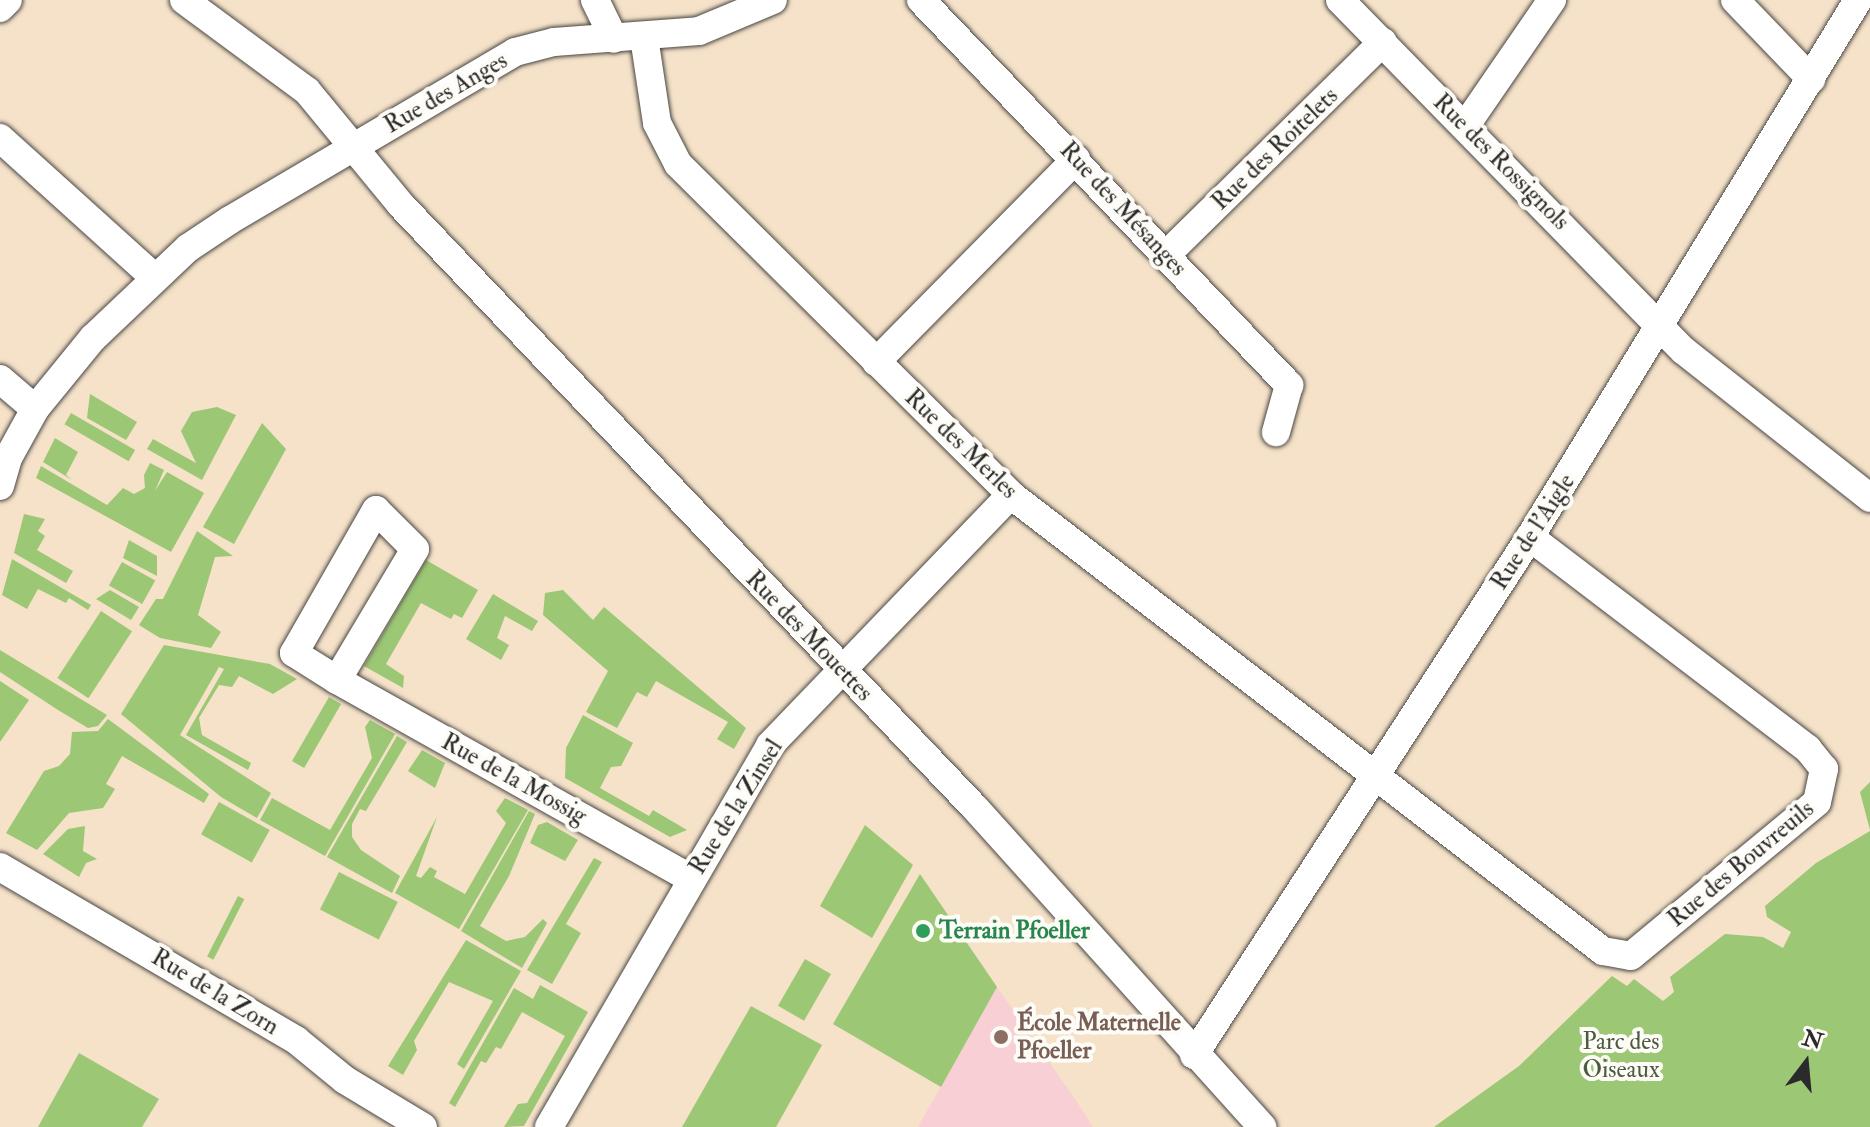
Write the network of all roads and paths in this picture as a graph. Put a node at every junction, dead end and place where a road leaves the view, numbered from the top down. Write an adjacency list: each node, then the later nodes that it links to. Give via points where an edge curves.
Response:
1 (8, 0): 10 (street)
2 (184, 0): 17 (street, Rue des Mouettes, via 289,74)
3 (595, 0): 12 (street)
4 (773, 0): 11 (street, Rue des Anges, via 699,31)
5 (921, 0): 18 (street, Rue des Mésanges)
6 (1340, 0): 13 (street, Rue des Rossignols)
7 (1552, 0): 15 (street)
8 (1735, 0): 14 (street)
9 (1858, 0): 14 (street, Rue de l'Aigle)
10 (0, 8)
11 (644, 37): 12 (street, Rue des Anges); 22 (street, Rue des Merles, via 657,123 678,164)
12 (614, 39): 17 (street, Rue des Anges, via 554,42 515,52)
13 (1383, 42): 15 (street, Rue des Rossignols); 19 (street, Rue des Roitelets)
14 (1811, 79): 21 (street, Rue de l'Aigle)
15 (1466, 125): 21 (street, Rue des Rossignols)
16 (0, 138): 20 (street)
17 (350, 150): 20 (street, Rue des Anges, via 188,248); 30 (street, Rue des Mouettes)
18 (1076, 159): 19 (street, Rue des Mésanges); 22 (street)
19 (1166, 255): 25 (street, Rue des Mésanges, via 1289,385)
20 (155, 278): 24 (street, Rue des Anges, via 93,338)
21 (1662, 324): 28 (street, Rue des Rossignols, via 1684,351); 29 (street, Rue de l'Aigle)
22 (876, 362): 27 (street, Rue des Merles)
23 (0, 379): 24 (street)
24 (35, 409): 26 (street, Rue des Anges, via 8,458)
25 (1276, 432)
26 (0, 486)
27 (1011, 495): 30 (street, Rue de la Zinsel); 32 (street, Rue des Merles)
28 (1870, 498)
29 (1530, 537): 32 (street, Rue de l'Aigle); 32 (street, Rue des Bouvreuils, via 1818,759 1825,781 1817,802 1641,950 1613,957)
30 (841, 669): 34 (street, Rue de la Zinsel, via 770,745); 35 (street, Rue des Mouettes, via 1156,1005)
31 (337, 680): 31 (street, Rue de la Mossig, via 294,653 376,510 415,549); 34 (street, Rue de la Mossig)
32 (1377, 773): 35 (street, Rue de l'Aigle)
33 (0, 867): 36 (street, Rue de la Zorn, via 296,1040 345,1080)
34 (691, 879): 37 (street, Rue de la Zinsel)
35 (1194, 1055): 38 (street, Rue des Mouettes)
36 (423, 1127)
37 (549, 1127)
38 (1262, 1127)

